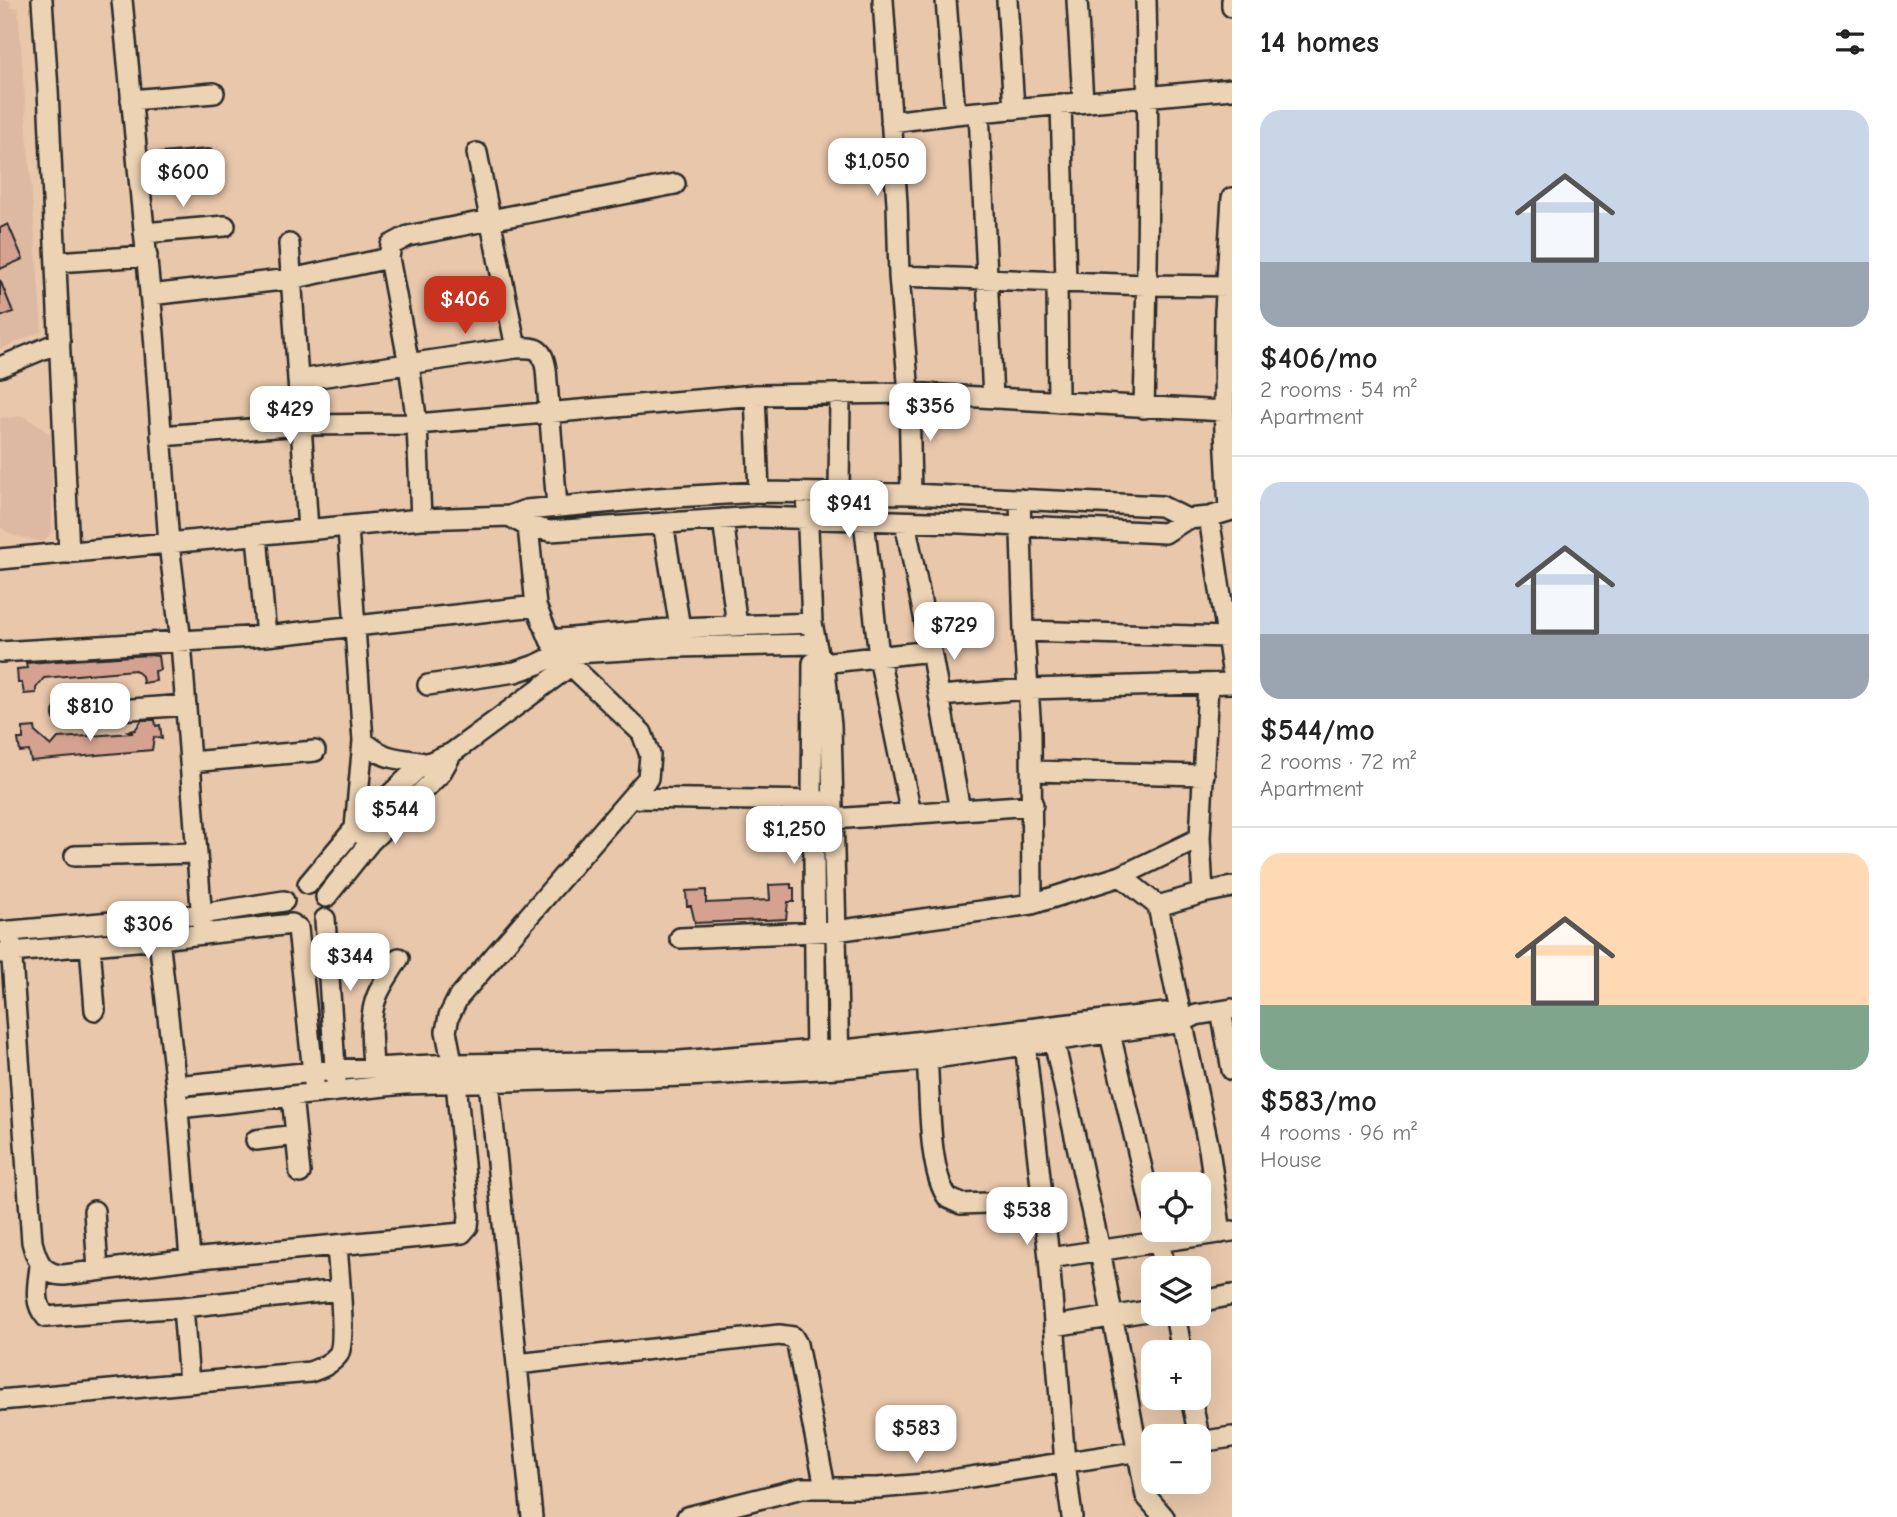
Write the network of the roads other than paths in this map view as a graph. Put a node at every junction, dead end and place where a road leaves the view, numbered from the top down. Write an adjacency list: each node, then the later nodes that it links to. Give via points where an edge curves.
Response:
1 (42, 0): 32 (street)
2 (121, 0): 13 (street)
3 (883, 0): 19 (street)
4 (946, 0): 18 (street)
5 (1007, 0): 16 (street)
6 (1077, 0): 14 (street)
7 (1146, 0): 12 (street)
8 (1232, 0): 9 (street)
9 (1232, 7)
10 (1232, 89): 12 (street)
11 (214, 93): 13 (street)
12 (1148, 96): 14 (street); 37 (street)
13 (131, 100): 22 (street)
14 (1083, 102): 15 (street)
15 (1062, 104): 16 (street); 36 (street)
16 (1014, 109): 17 (street)
17 (979, 112): 18 (street); 35 (street)
18 (955, 114): 19 (street)
19 (891, 122): 33 (street)
20 (477, 153): 25 (street)
21 (208, 160): 22 (street)
22 (138, 166): 27 (street)
23 (675, 184): 25 (street)
24 (1232, 198): 29 (street)
25 (490, 220): 31 (street, via 400,238 391,245); 42 (street)
26 (225, 226): 27 (street)
27 (144, 233): 30 (street)
28 (289, 244): 34 (street)
29 (1230, 248): 38 (street)
30 (147, 256): 32 (street); 39 (street)
31 (389, 258): 34 (street); 44 (street)
32 (57, 262): 41 (street)
33 (899, 276): 35 (street); 47 (street)
34 (291, 279): 39 (street); 46 (street)
35 (987, 279): 36 (street); 50 (street)
36 (1061, 282): 37 (street); 51 (street)
37 (1147, 285): 38 (street); 52 (street)
38 (1227, 286): 40 (street)
39 (150, 295): 57 (street)
40 (1228, 311): 43 (street)
41 (60, 342): 45 (street); 79 (street)
42 (516, 348): 44 (street); 54 (street, via 530,347 544,356)
43 (1228, 353): 53 (street)
44 (409, 365): 46 (street); 55 (street)
45 (0, 367)
46 (299, 380): 56 (street)
47 (909, 393): 49 (street); 50 (street); 61 (street)
48 (755, 395): 49 (street); 54 (street); 58 (street)
49 (840, 395): 60 (street)
50 (993, 398): 51 (street)
51 (1058, 402): 52 (street)
52 (1144, 408): 53 (street)
53 (1224, 411): 64 (street)
54 (550, 414): 55 (street); 63 (street)
55 (417, 424): 56 (street); 68 (street)
56 (301, 425): 57 (street); 76 (street)
57 (161, 436): 78 (street)
58 (759, 492): 59 (street); 63 (street)
59 (807, 493): 60 (street); 67 (street)
60 (839, 493): 61 (street)
61 (911, 494): 62 (street)
62 (1020, 499): 70 (street, via 1161,506); 74 (street)
63 (557, 507): 65 (street)
64 (1231, 510): 66 (street)
65 (521, 517): 68 (street); 73 (street, via 550,531); 81 (street)
66 (1209, 517): 70 (street); 88 (street)
67 (808, 518): 69 (street); 71 (street); 82 (street)
68 (421, 519): 75 (street)
69 (723, 519): 73 (street); 83 (street)
70 (1187, 519): 74 (street, via 1165,533)
71 (864, 520): 72 (street); 94 (street)
72 (905, 522): 74 (street); 90 (street)
73 (663, 523): 85 (street)
74 (1021, 527): 86 (street)
75 (348, 528): 76 (street); 84 (street)
76 (308, 530): 77 (street)
77 (257, 536): 78 (street); 87 (street)
78 (169, 544): 79 (street); 89 (street)
79 (69, 553): 80 (street)
80 (0, 559)
81 (536, 606): 84 (street); 92 (street)
82 (812, 623): 83 (street); 93 (street)
83 (737, 626): 85 (street)
84 (355, 627): 87 (street); 103 (street)
85 (680, 628): 92 (street)
86 (1024, 631): 88 (street); 99 (street)
87 (266, 636): 89 (street)
88 (1227, 637): 95 (street)
89 (181, 642): 91 (street); 101 (street)
90 (931, 651): 94 (street); 100 (street)
91 (0, 652)
92 (559, 653): 93 (street, via 675,647); 98 (street, via 515,672); 106 (street); 109 (street, via 642,733 650,755 648,778)
93 (818, 656): 94 (street); 110 (street); 113 (street, via 831,726)
94 (880, 657): 114 (street)
95 (1232, 669)
96 (1232, 682): 97 (street)
97 (1208, 684): 99 (street); 108 (street)
98 (428, 685)
99 (1030, 689): 100 (street); 107 (street)
100 (939, 696): 112 (street)
101 (186, 705): 102 (street); 105 (street)
102 (64, 714)
103 (363, 741): 106 (street, via 374,751); 115 (street)
104 (315, 751): 105 (street)
105 (190, 762): 118 (street)
106 (434, 768): 115 (street, via 415,771); 117 (street)
107 (1032, 771): 108 (street); 111 (street)
108 (1204, 775): 116 (street)
109 (631, 798): 110 (street); 153 (street, via 458,998 446,1031)
110 (812, 801): 113 (street); 133 (street)
111 (1033, 805): 112 (street); 126 (street)
112 (960, 810): 114 (street)
113 (833, 811): 114 (street); 131 (street)
114 (911, 814)
115 (355, 828): 117 (street); 121 (street)
116 (1199, 838): 120 (street); 123 (street)
117 (370, 842): 124 (street)
118 (197, 853): 119 (street); 128 (street)
119 (75, 856)
120 (1121, 876): 126 (street); 127 (street)
121 (308, 884): 124 (street); 125 (street, via 293,888)
122 (1232, 887): 123 (street)
123 (1203, 893): 127 (street)
124 (326, 897): 129 (street)
125 (285, 901): 128 (street); 130 (street, via 285,914)
126 (1032, 904): 131 (street)
127 (1158, 906): 142 (street)
128 (201, 914): 132 (street); 134 (street)
129 (325, 919): 130 (street, via 313,928); 150 (street)
130 (295, 926): 134 (street); 152 (street)
131 (835, 931): 133 (street); 148 (street)
132 (5, 932): 138 (street)
133 (814, 932): 136 (street); 147 (street)
134 (203, 934): 135 (street)
135 (159, 939): 137 (street); 155 (street)
136 (680, 939)
137 (90, 945): 138 (street); 140 (street)
138 (5, 952): 172 (street, via 32,1242)
139 (399, 958): 149 (street, via 375,1002)
140 (95, 1010)
141 (1226, 1010): 142 (street); 151 (street)
142 (1187, 1016): 143 (street); 144 (street); 166 (street)
143 (1110, 1034): 145 (street); 162 (street)
144 (1024, 1037): 145 (street); 146 (street); 164 (street)
145 (1054, 1041): 169 (street)
146 (926, 1050): 148 (street); 164 (street, via 938,1179 948,1199 961,1204)
147 (816, 1059): 148 (street); 153 (street); 154 (street, via 686,1076)
148 (838, 1059)
149 (373, 1068): 150 (street); 153 (street)
150 (334, 1070): 152 (street); 156 (street)
151 (1232, 1070)
152 (312, 1072): 155 (street); 157 (street)
153 (454, 1073): 154 (street); 156 (street); 168 (street, via 469,1216 465,1230)
154 (489, 1081): 181 (street)
155 (176, 1086): 159 (street)
156 (337, 1092): 157 (street)
157 (315, 1094): 158 (street)
158 (292, 1096): 159 (street); 160 (street)
159 (178, 1108): 171 (street)
160 (296, 1135): 161 (street); 163 (street)
161 (256, 1140)
162 (1143, 1172)
163 (300, 1173)
164 (1042, 1201): 170 (street)
165 (94, 1211): 173 (street)
166 (1227, 1232)
167 (1141, 1240): 169 (street)
168 (337, 1245): 171 (street); 174 (street)
169 (1100, 1250): 170 (street); 179 (street)
170 (1049, 1258): 180 (street)
171 (190, 1259): 173 (street)
172 (40, 1266): 173 (street, via 55,1275); 177 (street, via 36,1295 38,1308 46,1317)
173 (98, 1270)
174 (340, 1290): 177 (street); 182 (street, via 340,1353 328,1365 310,1372)
175 (1232, 1295): 176 (street)
176 (1211, 1299)
177 (183, 1307): 182 (street)
178 (1141, 1312): 179 (street)
179 (1112, 1318): 180 (street); 184 (street)
180 (1054, 1326): 188 (street)
181 (517, 1364): 189 (street, via 793,1337); 191 (street)
182 (189, 1383): 183 (street)
183 (0, 1400)
184 (1141, 1434)
185 (1232, 1437): 186 (street)
186 (1211, 1438)
187 (1141, 1451): 188 (street)
188 (1065, 1463): 189 (street, via 925,1484); 193 (street)
189 (825, 1487): 192 (street, via 802,1488)
190 (1146, 1494): 194 (street)
191 (532, 1517)
192 (687, 1517)
193 (1072, 1517)
194 (1164, 1517)

